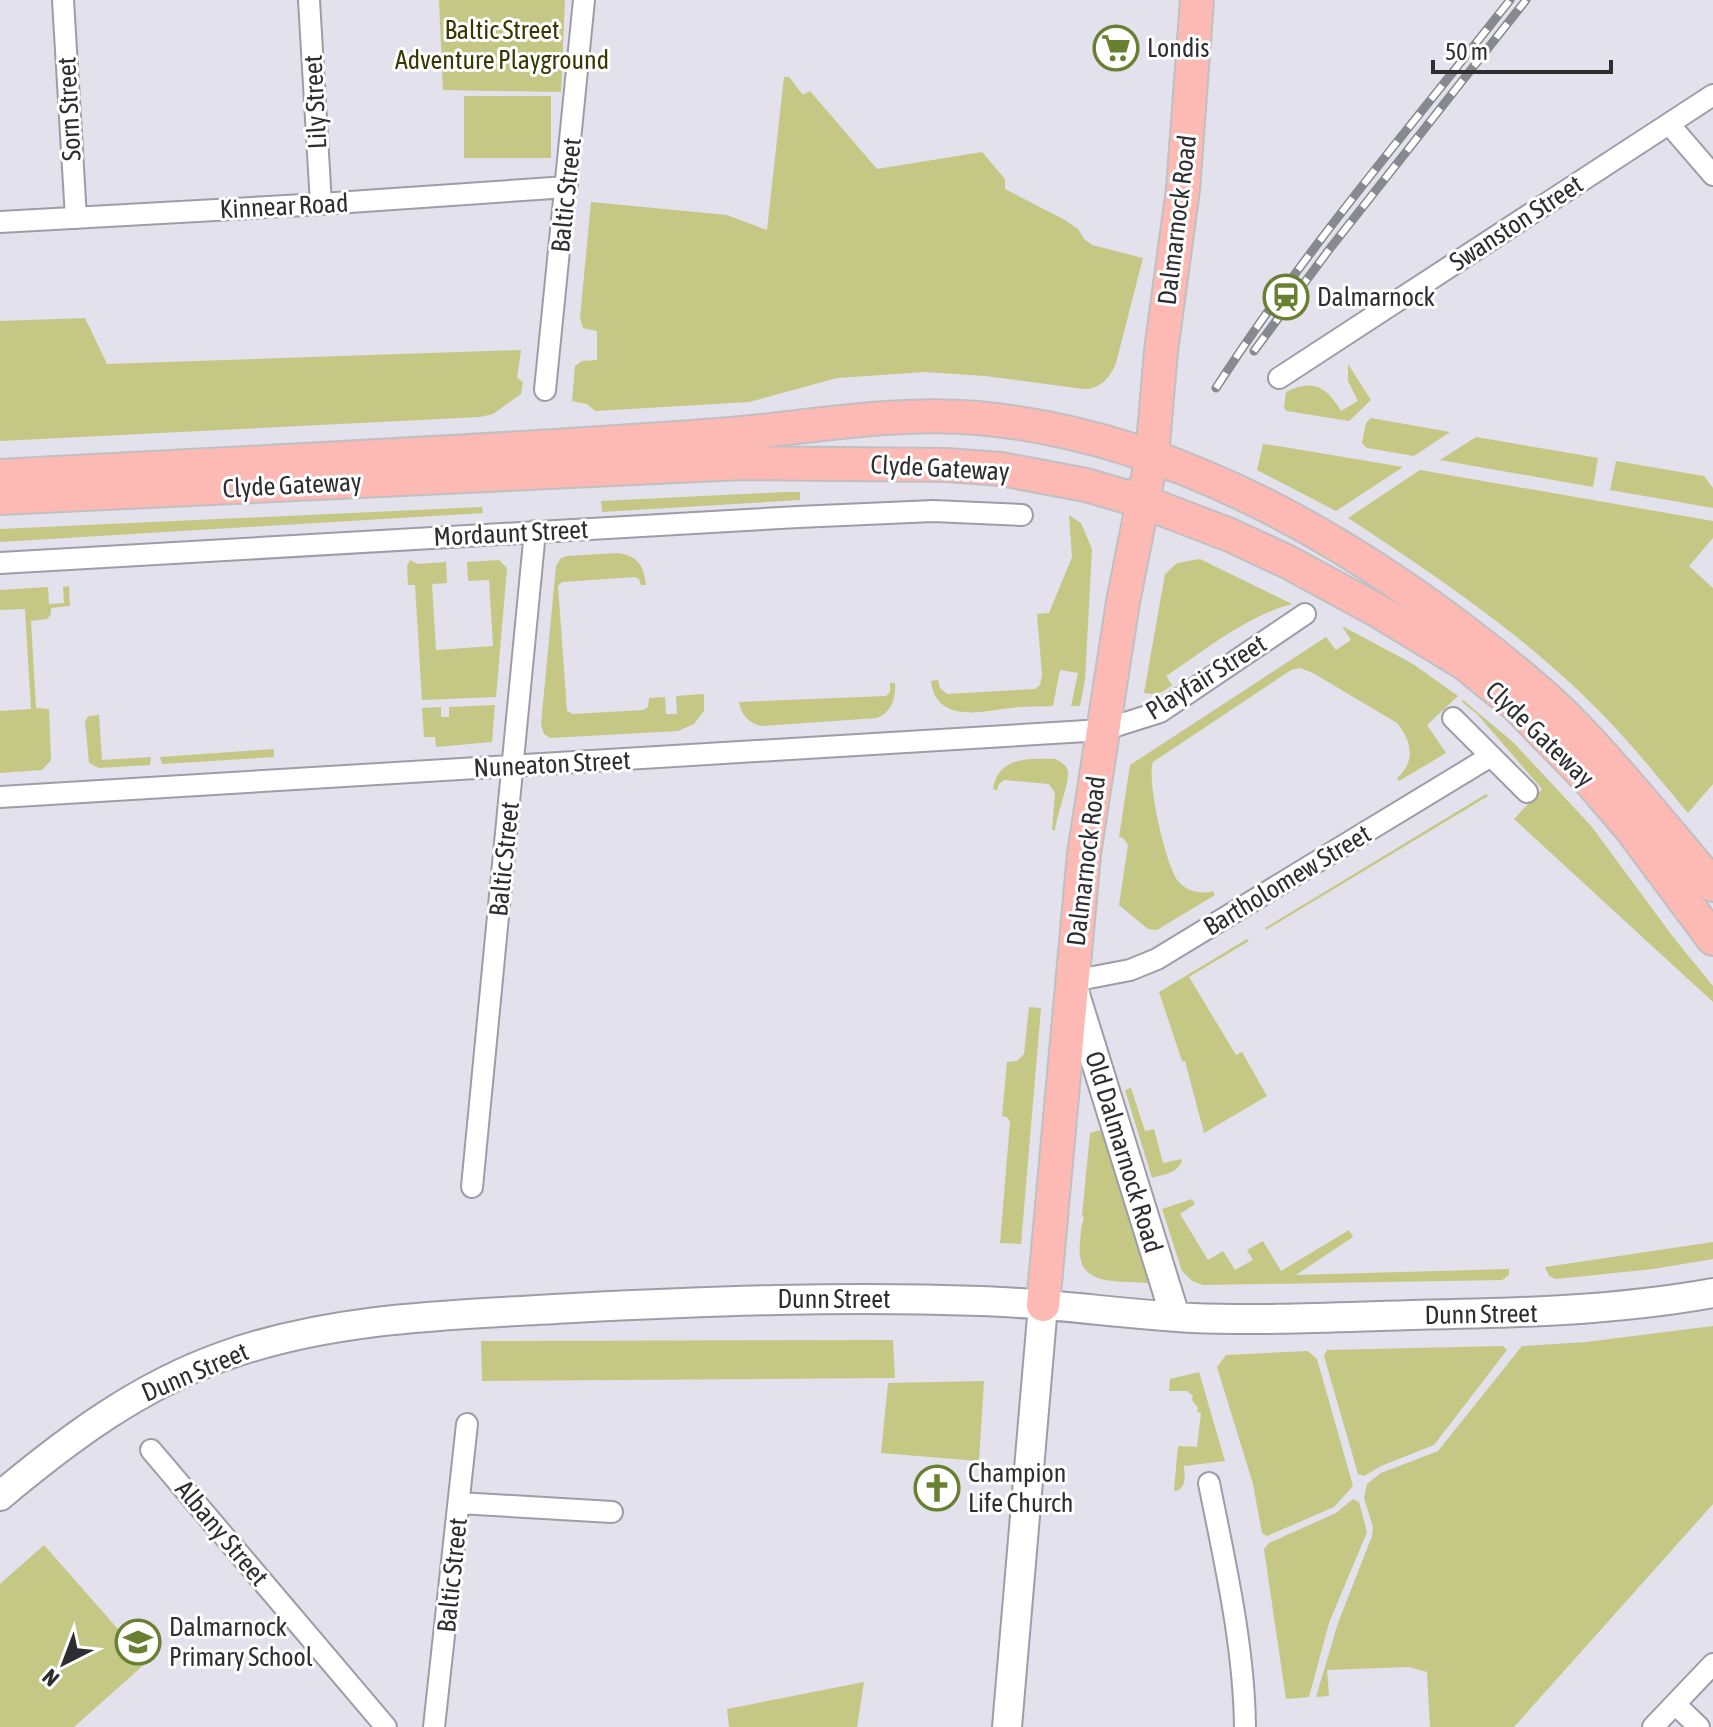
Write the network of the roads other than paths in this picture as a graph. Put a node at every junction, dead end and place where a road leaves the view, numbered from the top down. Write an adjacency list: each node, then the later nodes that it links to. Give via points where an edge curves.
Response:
1 (63, 0): 10 (street, Sorn Street)
2 (309, 0): 9 (street, Lily Street)
3 (584, 0): 8 (street, Baltic Street)
4 (1197, 0): 14 (main road, Dalmarnock Road, via 1178,240)
5 (1713, 95): 6 (street, Swanston Street)
6 (1669, 124): 7 (street); 12 (street, Swanston Street)
7 (1713, 175)
8 (567, 187): 9 (street, Kinnear Road); 13 (street, Baltic Street)
9 (321, 204): 10 (street, Kinnear Road)
10 (76, 218): 11 (street, Kinnear Road)
11 (0, 222)
12 (1279, 378)
13 (545, 390)
14 (1152, 456): 15 (main road, Clyde Gateway, via 1043,428 920,416 528,448); 17 (main road, Dalmarnock Road); 28 (main road, Clyde Gateway, via 1325,537 1481,644 1563,715)
15 (0, 476)
16 (0, 498): 17 (main road, Clyde Gateway, via 741,463 1001,469)
17 (1141, 501): 23 (main road, Dalmarnock Road); 29 (main road, Clyde Gateway, via 1288,562 1464,663 1516,705 1591,782)
18 (1022, 515): 19 (street, Mordaunt Street, via 933,511)
19 (535, 531): 20 (street, Mordaunt Street); 25 (street, Baltic Street)
20 (0, 563)
21 (1305, 614): 23 (street, Playfair Street, via 1160,712)
22 (1453, 718): 24 (street)
23 (1103, 730): 25 (street, Nuneaton Street); 30 (main road, Dalmarnock Road, via 1084,854)
24 (1491, 756): 26 (street); 30 (street, Bartholomew Street, via 1157,959)
25 (513, 766): 27 (street, Nuneaton Street); 31 (street, Baltic Street)
26 (1527, 792)
27 (0, 797)
28 (1713, 885)
29 (1713, 939)
30 (1073, 984): 33 (main road, Dalmarnock Road); 34 (main road, Old Dalmarnock Road)
31 (472, 1187)
32 (1713, 1293): 34 (main road, Dunn Street, via 1539,1313)
33 (1043, 1305): 34 (main road, Dunn Street); 38 (main road, Dunn Street, via 765,1299 446,1315 336,1327 222,1356 136,1396 59,1447); 45 (main road, Dalmarnock Road)
34 (1175, 1316)
35 (467, 1424): 39 (street, Baltic Street)
36 (151, 1450): 43 (street, Albany Street)
37 (1209, 1483): 46 (street, via 1232,1601)
38 (0, 1496)
39 (459, 1503): 40 (street); 44 (street, Baltic Street)
40 (612, 1512)
41 (1713, 1664): 42 (street)
42 (1675, 1704): 47 (street); 48 (street)
43 (386, 1727)
44 (434, 1727)
45 (1007, 1727)
46 (1245, 1727)
47 (1653, 1727)
48 (1699, 1727)

